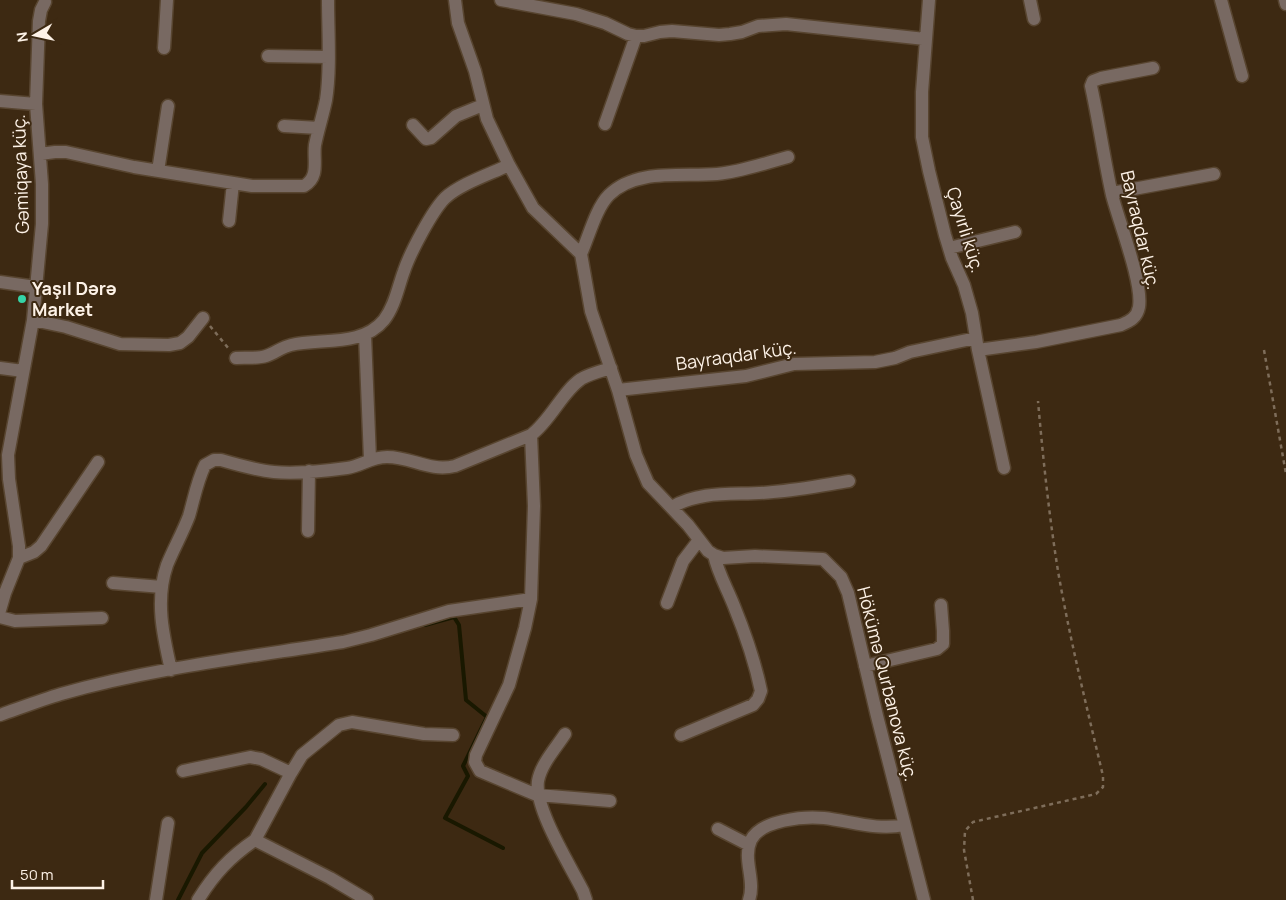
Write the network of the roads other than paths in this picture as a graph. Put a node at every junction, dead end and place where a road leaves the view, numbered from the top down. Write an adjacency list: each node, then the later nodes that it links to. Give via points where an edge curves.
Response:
1 (168, 0): 14 (street)
2 (328, 0): 16 (street)
3 (455, 0): 21 (street, via 458,23)
4 (500, 0): 12 (street, via 576,14)
5 (929, 0): 13 (street, Çayırli küç.)
6 (1030, 0): 11 (street)
7 (1222, 0): 18 (street)
8 (1285, 0): 10 (street)
9 (45, 1): 20 (street, Gəmiqaya küç., via 39,21)
10 (1286, 4)
11 (1034, 19)
12 (636, 36): 13 (street, via 672,31 724,34 786,24); 23 (street)
13 (925, 39): 36 (street, Çayırli küç., via 922,137)
14 (164, 48)
15 (268, 56): 16 (street)
16 (328, 57): 26 (street, via 326,100)
17 (1153, 68): 33 (street, Bayraqdar küç., via 1101,78 1091,86)
18 (1242, 76)
19 (0, 101): 20 (street)
20 (36, 104): 27 (street, Gəmiqaya küç.)
21 (483, 105): 24 (street, via 456,116 432,138 426,139); 29 (street)
22 (168, 106): 30 (street)
23 (605, 124)
24 (413, 125)
25 (284, 126): 26 (street)
26 (319, 128): 32 (street, via 314,176 304,186)
27 (40, 154): 30 (street, via 66,152); 39 (street, Gəmiqaya küç., via 42,224)
28 (788, 157): 37 (street, via 738,171 642,178 622,186 609,195 600,208)
29 (509, 165): 37 (street, via 533,208); 42 (street, via 445,198 404,269 391,309)
30 (158, 171): 32 (street)
31 (1214, 174): 33 (street)
32 (233, 184): 34 (street)
33 (1112, 193): 43 (street, Bayraqdar küç., via 1137,281 1139,307 1132,321 1121,326 1036,342)
34 (229, 221)
35 (1015, 232): 36 (street)
36 (949, 248): 43 (street, Çayırli küç., via 964,285)
37 (581, 254): 46 (street, via 591,311)
38 (0, 282): 39 (street)
39 (36, 286): 41 (street, Gəmiqaya küç.)
40 (203, 318): 41 (street, via 188,337 169,345 120,344)
41 (34, 320): 47 (street, Gəmiqaya küç.)
42 (365, 335): 44 (street, via 289,345 266,356); 51 (street)
43 (977, 344): 48 (street, Bayraqdar küç., via 910,352 875,362 794,364 746,376); 53 (street, Çayırli küç.)
44 (236, 358)
45 (0, 368): 47 (street)
46 (611, 368): 48 (street); 49 (street, via 577,382)
47 (23, 371): 50 (street, Gəmiqaya küç.)
48 (618, 390): 56 (street, via 642,470 656,492)
49 (531, 435): 51 (street, via 444,468 402,458); 63 (street, via 534,506)
50 (4, 455): 60 (street, Gəmiqaya küç.)
51 (370, 458): 54 (street, via 357,466)
52 (98, 462): 60 (street, via 41,546)
53 (1004, 468)
54 (309, 471): 57 (street); 62 (street, via 276,472 221,460 205,465)
55 (849, 481): 56 (street, via 772,493 704,496)
56 (672, 507): 58 (street)
57 (308, 531)
58 (699, 540): 59 (street); 64 (street, via 684,561)
59 (714, 555): 69 (street, Hökümə Qurbanova küç., via 723,558 824,559 841,577 848,593); 74 (street, via 734,604 761,691 753,704)
60 (19, 558): 66 (street, Gəmiqaya küç.)
61 (113, 582): 62 (street)
62 (162, 587): 70 (street, via 161,627)
63 (531, 599): 70 (street, via 448,611 344,642); 77 (street, via 509,685 475,762 480,771)
64 (667, 603)
65 (941, 605): 69 (street, via 943,644)
66 (0, 610)
67 (0, 617): 68 (street, via 15,621)
68 (102, 618)
69 (865, 666): 80 (street, Hökümə Qurbanova küç.)
70 (171, 670): 71 (street, via 60,694)
71 (0, 715)
72 (452, 734): 76 (street, via 424,734 352,722 339,725 302,755)
73 (565, 734): 77 (street, via 543,768 538,781)
74 (682, 735)
75 (183, 771): 76 (street, via 250,757)
76 (290, 773): 82 (street)
77 (538, 796): 78 (street); 87 (street)
78 (610, 800)
79 (168, 823): 84 (street)
80 (904, 825): 83 (street, via 886,828 822,818 787,820 768,824 758,831); 89 (street, Hökümə Qurbanova küç.)
81 (718, 829): 83 (street)
82 (255, 840): 85 (street, via 226,862); 86 (street)
83 (749, 845): 88 (street, via 747,854 752,891)
84 (156, 900)
85 (198, 900)
86 (367, 900)
87 (586, 900)
88 (749, 900)
89 (924, 900)

